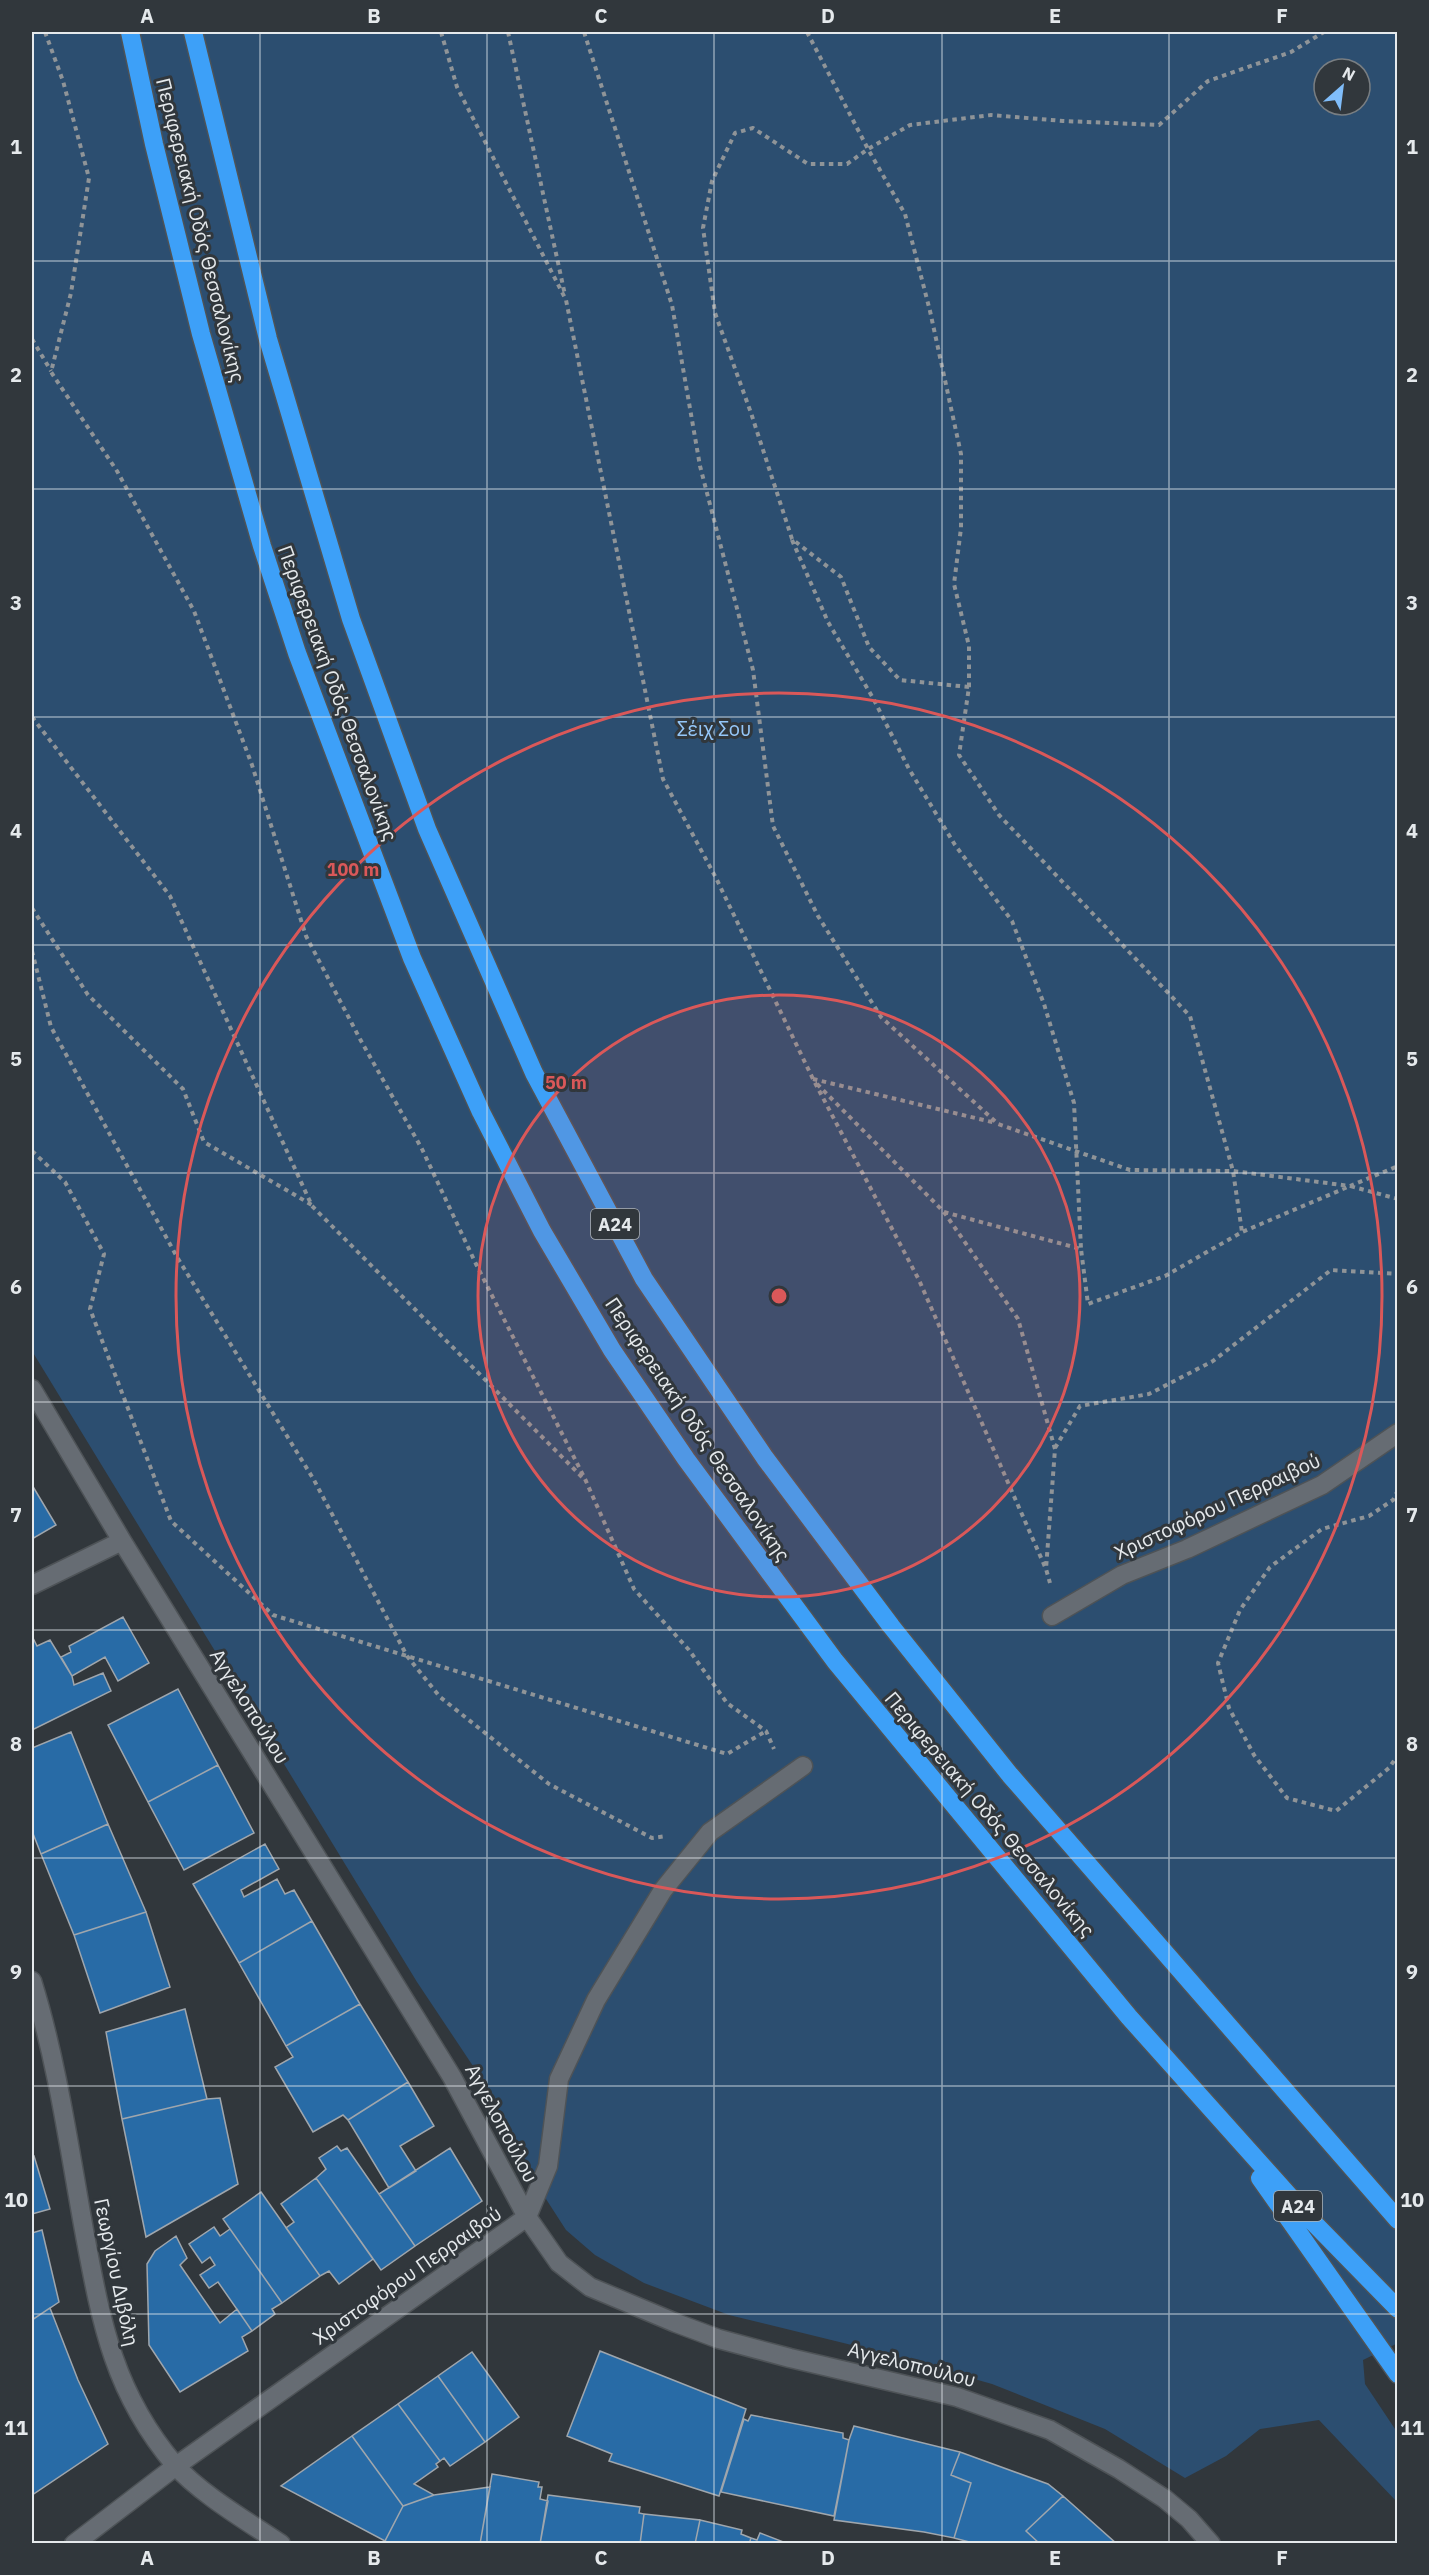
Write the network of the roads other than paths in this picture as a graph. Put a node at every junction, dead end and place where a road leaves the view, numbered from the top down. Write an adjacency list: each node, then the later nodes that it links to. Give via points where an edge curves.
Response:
1 (130, 32): 10 (highway, Περιφερειακή Οδός Θεσσαλονίκης / Α24, via 201,334 297,653 412,958 481,1112 542,1231 612,1350 686,1459 835,1661 1129,2017)
2 (193, 32): 11 (highway, Περιφερειακή Οδός Θεσσαλονίκης / Α24, via 268,339 351,619 427,829 534,1073 644,1279 765,1458 891,1626 1010,1775)
3 (32, 1389): 5 (street, Αγγελοπούλου)
4 (1398, 1432): 7 (street, Χριστοφόρου Περραιβού, via 1322,1485 1122,1575)
5 (122, 1540): 6 (street); 13 (street, Αγγελοπούλου, via 452,2077)
6 (32, 1585)
7 (1055, 1614)
8 (803, 1766): 13 (street, Χριστοφόρου Περραιβού, via 710,1832 663,1890 596,2000 560,2079 548,2166)
9 (32, 1981): 17 (street, Γεωργίου Διβόλη, via 50,2051 109,2349 142,2418)
10 (1203, 2098): 15 (highway, Περιφερειακή Οδός Θεσσαλονίκης / Α24, via 1309,2218); 16 (highway)
11 (1378, 2199): 12 (highway); 14 (highway, Περιφερειακή Οδός Θεσσαλονίκης / Α24)
12 (1398, 2210)
13 (527, 2217): 17 (street, Χριστοφόρου Περραιβού); 20 (street, Αγγελοπούλου, via 559,2263 590,2287 719,2339 957,2397 1050,2430 1165,2499)
14 (1398, 2220)
15 (1398, 2309)
16 (1398, 2374)
17 (176, 2466): 18 (street, Χριστοφόρου Περραιβού); 19 (street, Γεωργίου Διβόλη)
18 (74, 2544)
19 (282, 2544)
20 (1211, 2544)

